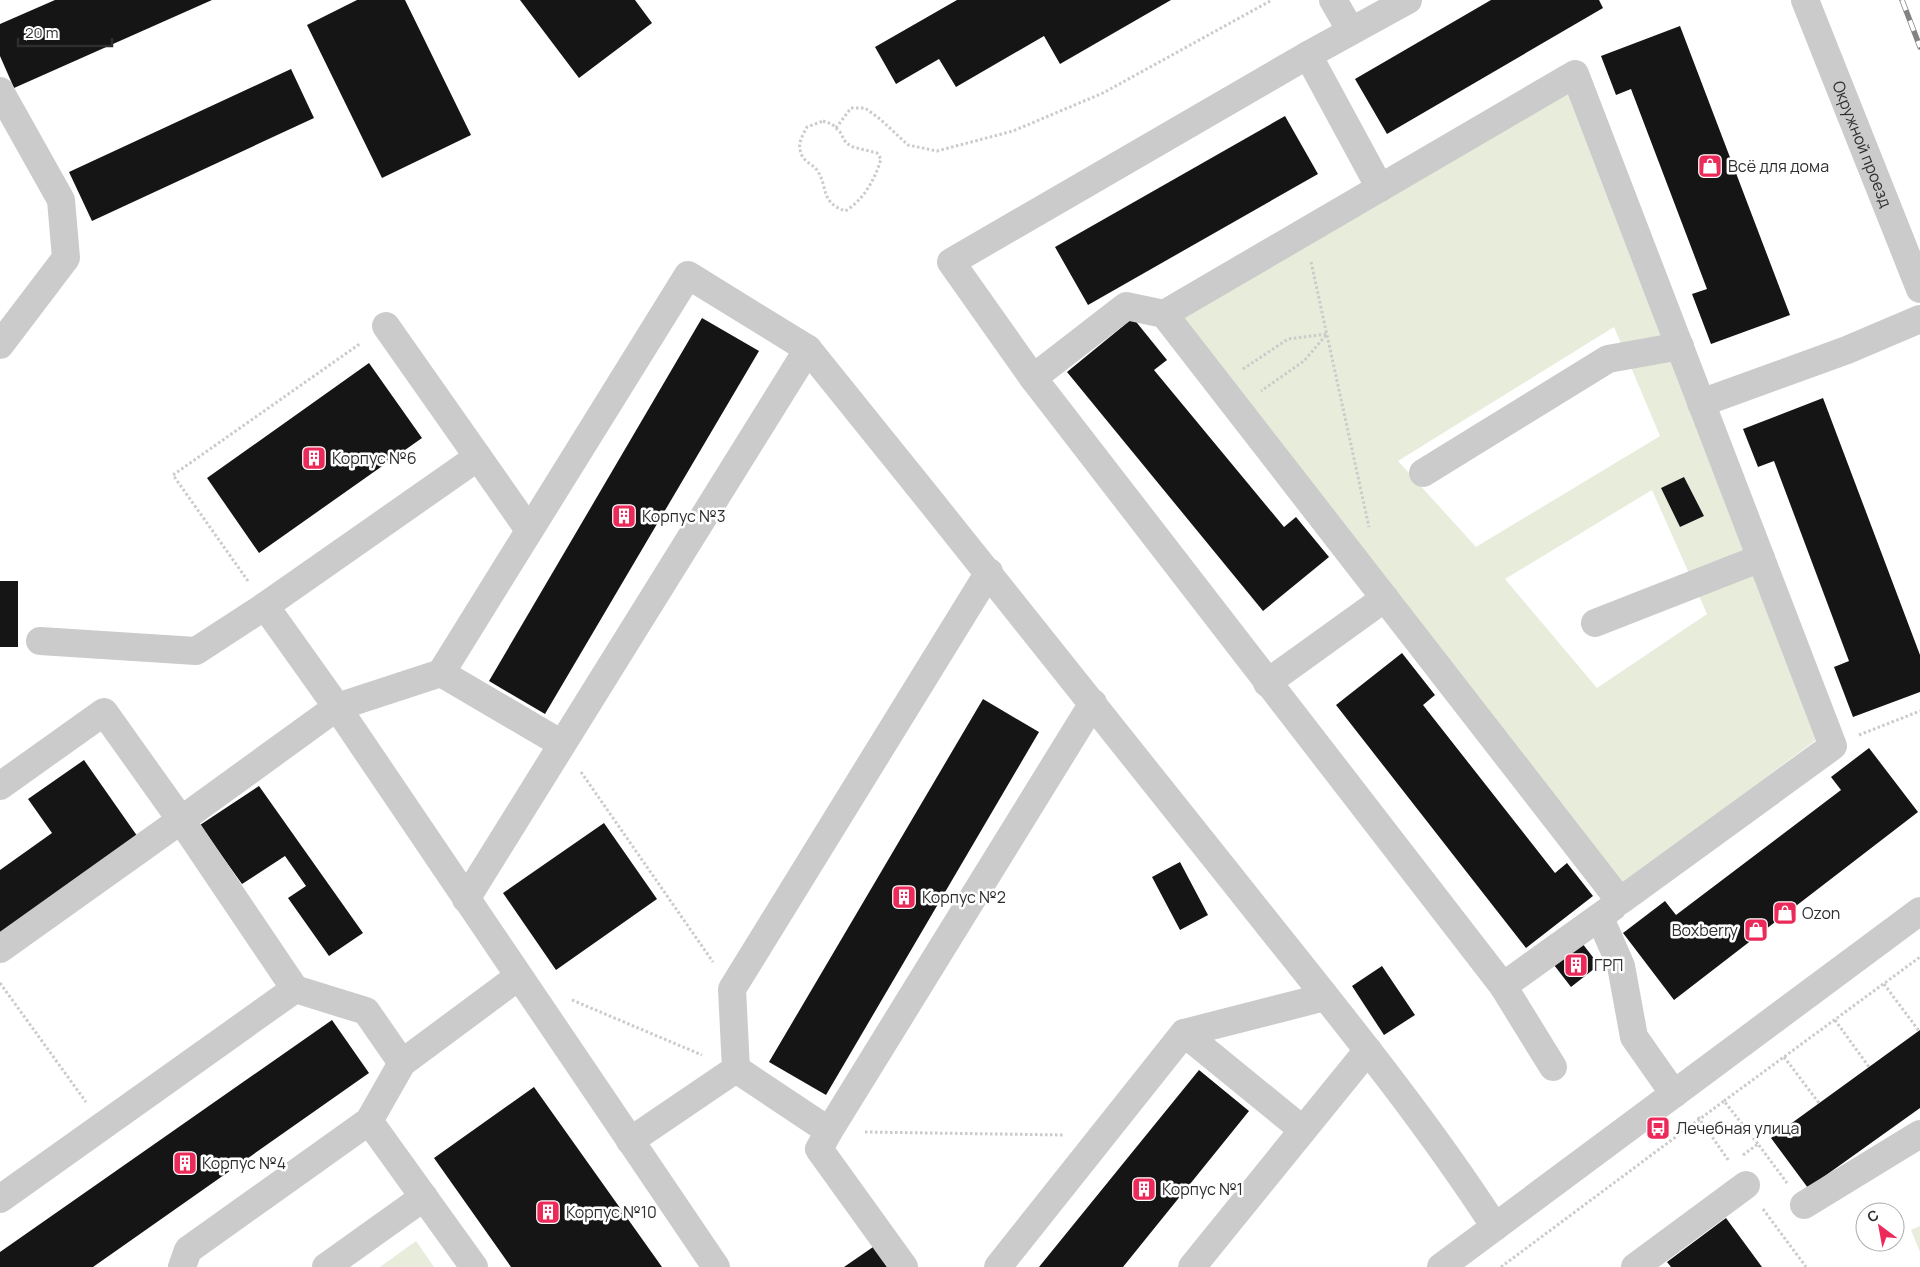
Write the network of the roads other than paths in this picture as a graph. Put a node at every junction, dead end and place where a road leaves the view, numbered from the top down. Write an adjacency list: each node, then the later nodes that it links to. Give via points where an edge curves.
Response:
1 (1334, 0): 4 (street)
2 (1408, 0): 4 (street)
3 (1805, 0): 8 (street, Окружной проезд)
4 (1351, 32): 5 (street)
5 (1308, 55): 7 (street); 15 (street, via 951,262)
6 (0, 91): 12 (street, via 61,200 66,258)
7 (1380, 188): 9 (street); 13 (street, via 1575,74)
8 (1920, 289)
9 (1164, 314): 15 (street, via 1126,306); 22 (street)
10 (1920, 319): 16 (street, via 1848,350)
11 (386, 326): 17 (street)
12 (0, 345)
13 (1680, 346): 16 (street); 18 (street, via 1608,358)
14 (808, 349): 19 (street, via 688,275); 21 (street); 30 (street)
15 (1033, 378): 27 (street)
16 (1702, 403): 20 (street)
17 (478, 457): 19 (street); 23 (street)
18 (1423, 473)
19 (529, 530): 26 (street)
20 (1761, 558): 24 (street); 34 (street, via 1833,746)
21 (989, 572): 28 (street); 45 (street, via 732,989)
22 (1384, 598): 27 (street); 34 (street)
23 (265, 606): 25 (street, via 196,651); 29 (street)
24 (1595, 623)
25 (40, 641)
26 (441, 673): 29 (street); 30 (street)
27 (1267, 683): 38 (street)
28 (1093, 703): 40 (street); 49 (street)
29 (337, 707): 32 (street); 33 (street)
30 (562, 744): 33 (street)
31 (0, 786): 32 (street, via 104,712)
32 (181, 820): 36 (street); 39 (street)
33 (466, 899): 37 (street)
34 (1610, 910): 38 (street); 46 (street, via 1634,1037)
35 (1920, 911): 46 (street)
36 (0, 949)
37 (518, 977): 43 (street); 51 (street)
38 (1503, 986): 44 (street)
39 (295, 989): 43 (street, via 366,1011); 54 (street)
40 (1325, 997): 41 (street); 42 (street)
41 (1184, 1033): 48 (street); 63 (street)
42 (1368, 1050): 48 (street); 56 (street, via 1456,1168)
43 (402, 1063): 47 (street)
44 (1553, 1067)
45 (736, 1069): 49 (street); 51 (street)
46 (1677, 1091): 56 (street)
47 (370, 1121): 53 (street); 58 (street, via 188,1250)
48 (1304, 1130): 64 (street)
49 (829, 1131): 62 (street, via 819,1149)
50 (1920, 1134): 55 (street)
51 (630, 1141): 61 (street)
52 (1746, 1186): 65 (street)
53 (424, 1197): 59 (street); 60 (street)
54 (0, 1199)
55 (1804, 1205)
56 (1495, 1227): 57 (street)
57 (1444, 1266)
58 (182, 1267)
59 (326, 1267)
60 (474, 1267)
61 (716, 1267)
62 (904, 1267)
63 (998, 1267)
64 (1192, 1267)
65 (1635, 1267)

